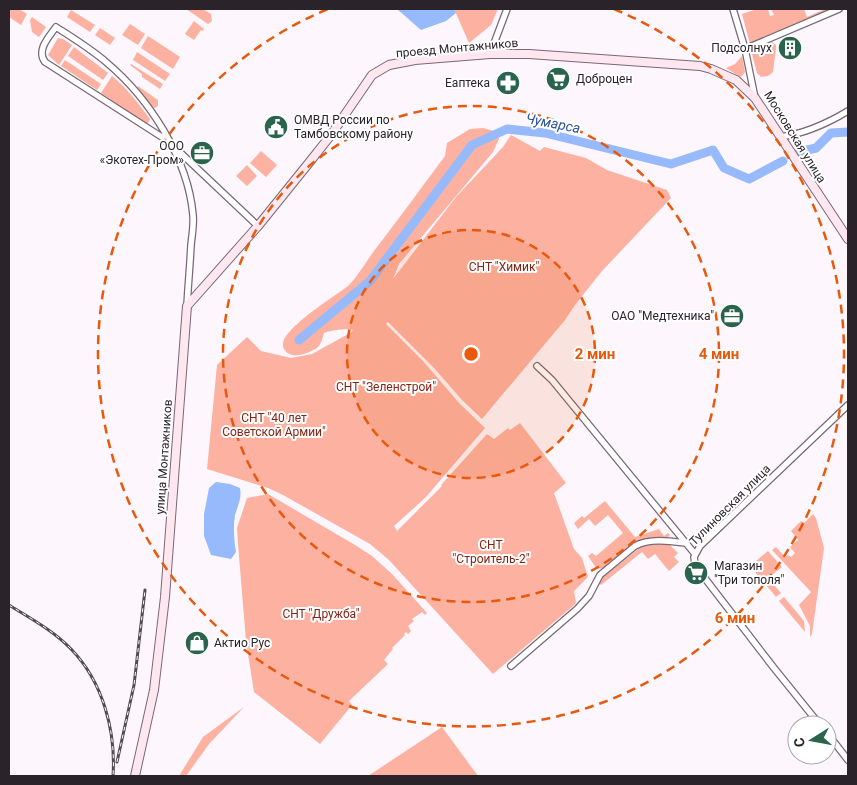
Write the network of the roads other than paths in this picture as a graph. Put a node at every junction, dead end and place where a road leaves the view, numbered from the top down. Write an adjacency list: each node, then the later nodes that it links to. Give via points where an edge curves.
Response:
1 (507, 9): 5 (street)
2 (733, 9): 4 (street, Московская улица)
3 (839, 9): 4 (street)
4 (745, 50): 6 (street, Московская улица)
5 (490, 54): 6 (main road, проезд Монтажников, via 692,65 736,80); 10 (main road, проезд Монтажников, via 416,60 389,65 372,75 331,135)
6 (755, 98): 8 (main road, Московская улица)
7 (848, 111): 8 (street, via 797,134)
8 (780, 137): 11 (main road, Московская улица)
9 (168, 141): 9 (street, улица Монтажников, via 45,62 43,47 56,27 106,61 126,80 143,100); 10 (street); 12 (street, улица Монтажников, via 182,167 193,214)
10 (258, 226): 12 (main road, проезд Монтажников)
11 (848, 239)
12 (187, 306): 21 (main road, улица Монтажников, via 165,597 154,690)
13 (537, 366): 15 (street)
14 (848, 405): 16 (street, Тулиновская улица)
15 (686, 543): 16 (street); 17 (street, via 665,541 635,546 600,575 589,596 577,608)
16 (695, 554): 18 (street, Тулиновская улица, via 694,562 700,572)
17 (510, 666)
18 (812, 715)
19 (837, 746): 20 (street)
20 (848, 760)
21 (135, 776)

